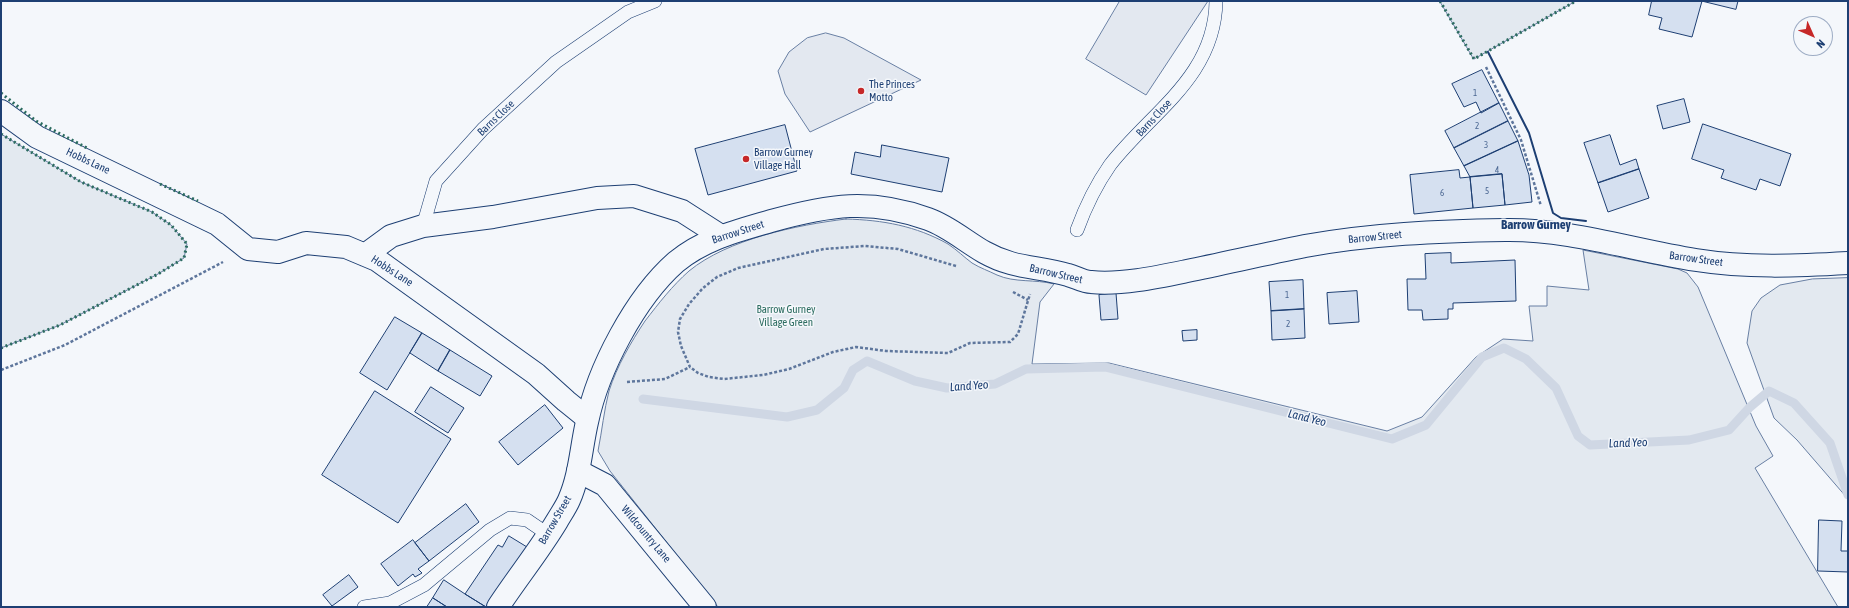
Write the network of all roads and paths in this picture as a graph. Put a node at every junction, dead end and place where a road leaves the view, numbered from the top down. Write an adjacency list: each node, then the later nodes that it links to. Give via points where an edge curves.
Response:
1 (655, 1): 6 (lane, Barns Close, via 628,12 556,62 483,129 436,181)
2 (1216, 1): 7 (lane, Barns Close, via 1216,17 1206,50 1188,82 1110,166 1086,206)
3 (1486, 68): 5 (path, via 1521,140)
4 (1, 111): 9 (main road, Hobbs Lane, via 37,137 217,224)
5 (1542, 211)
6 (423, 226): 8 (main road, via 493,217 597,198 634,196 682,211); 10 (main road, via 391,236)
7 (1077, 230)
8 (721, 236): 13 (main road, Barrow Street, via 811,210 842,205 875,206 931,220 1004,262); 18 (main road, Barrow Street, via 699,245 676,262 656,282 632,316)
9 (248, 249): 10 (main road, Hobbs Lane, via 278,252 306,243 346,246); 17 (path, via 65,345)
10 (365, 254): 19 (main road, Hobbs Lane, via 536,374)
11 (1848, 263): 13 (main road, Barrow Street, via 1774,267 1699,261 1552,232 1505,230 1391,234 1350,239 1128,281 1093,283)
12 (958, 267): 16 (path, via 898,249 865,246 824,249 738,268 717,277 703,288 680,319 678,332 685,360)
13 (1036, 268): 15 (path)
14 (1009, 290): 15 (path)
15 (1028, 300): 16 (path, via 1018,334 1007,343 970,343 948,353 886,351 856,347 833,352 789,369 724,379 698,373)
16 (690, 367): 18 (path, via 665,379 613,383)
17 (1, 370)
18 (599, 380): 19 (main road, Barrow Street)
19 (587, 418): 20 (main road, Barrow Street)
20 (578, 471): 21 (main road, Barrow Street, via 569,501); 24 (main road, Wildcountry Lane, via 605,485)
21 (549, 535): 22 (lane, via 528,520 510,518 490,530 424,586 390,603); 23 (main road, Barrow Street)
22 (364, 607)
23 (498, 607)
24 (705, 607)

